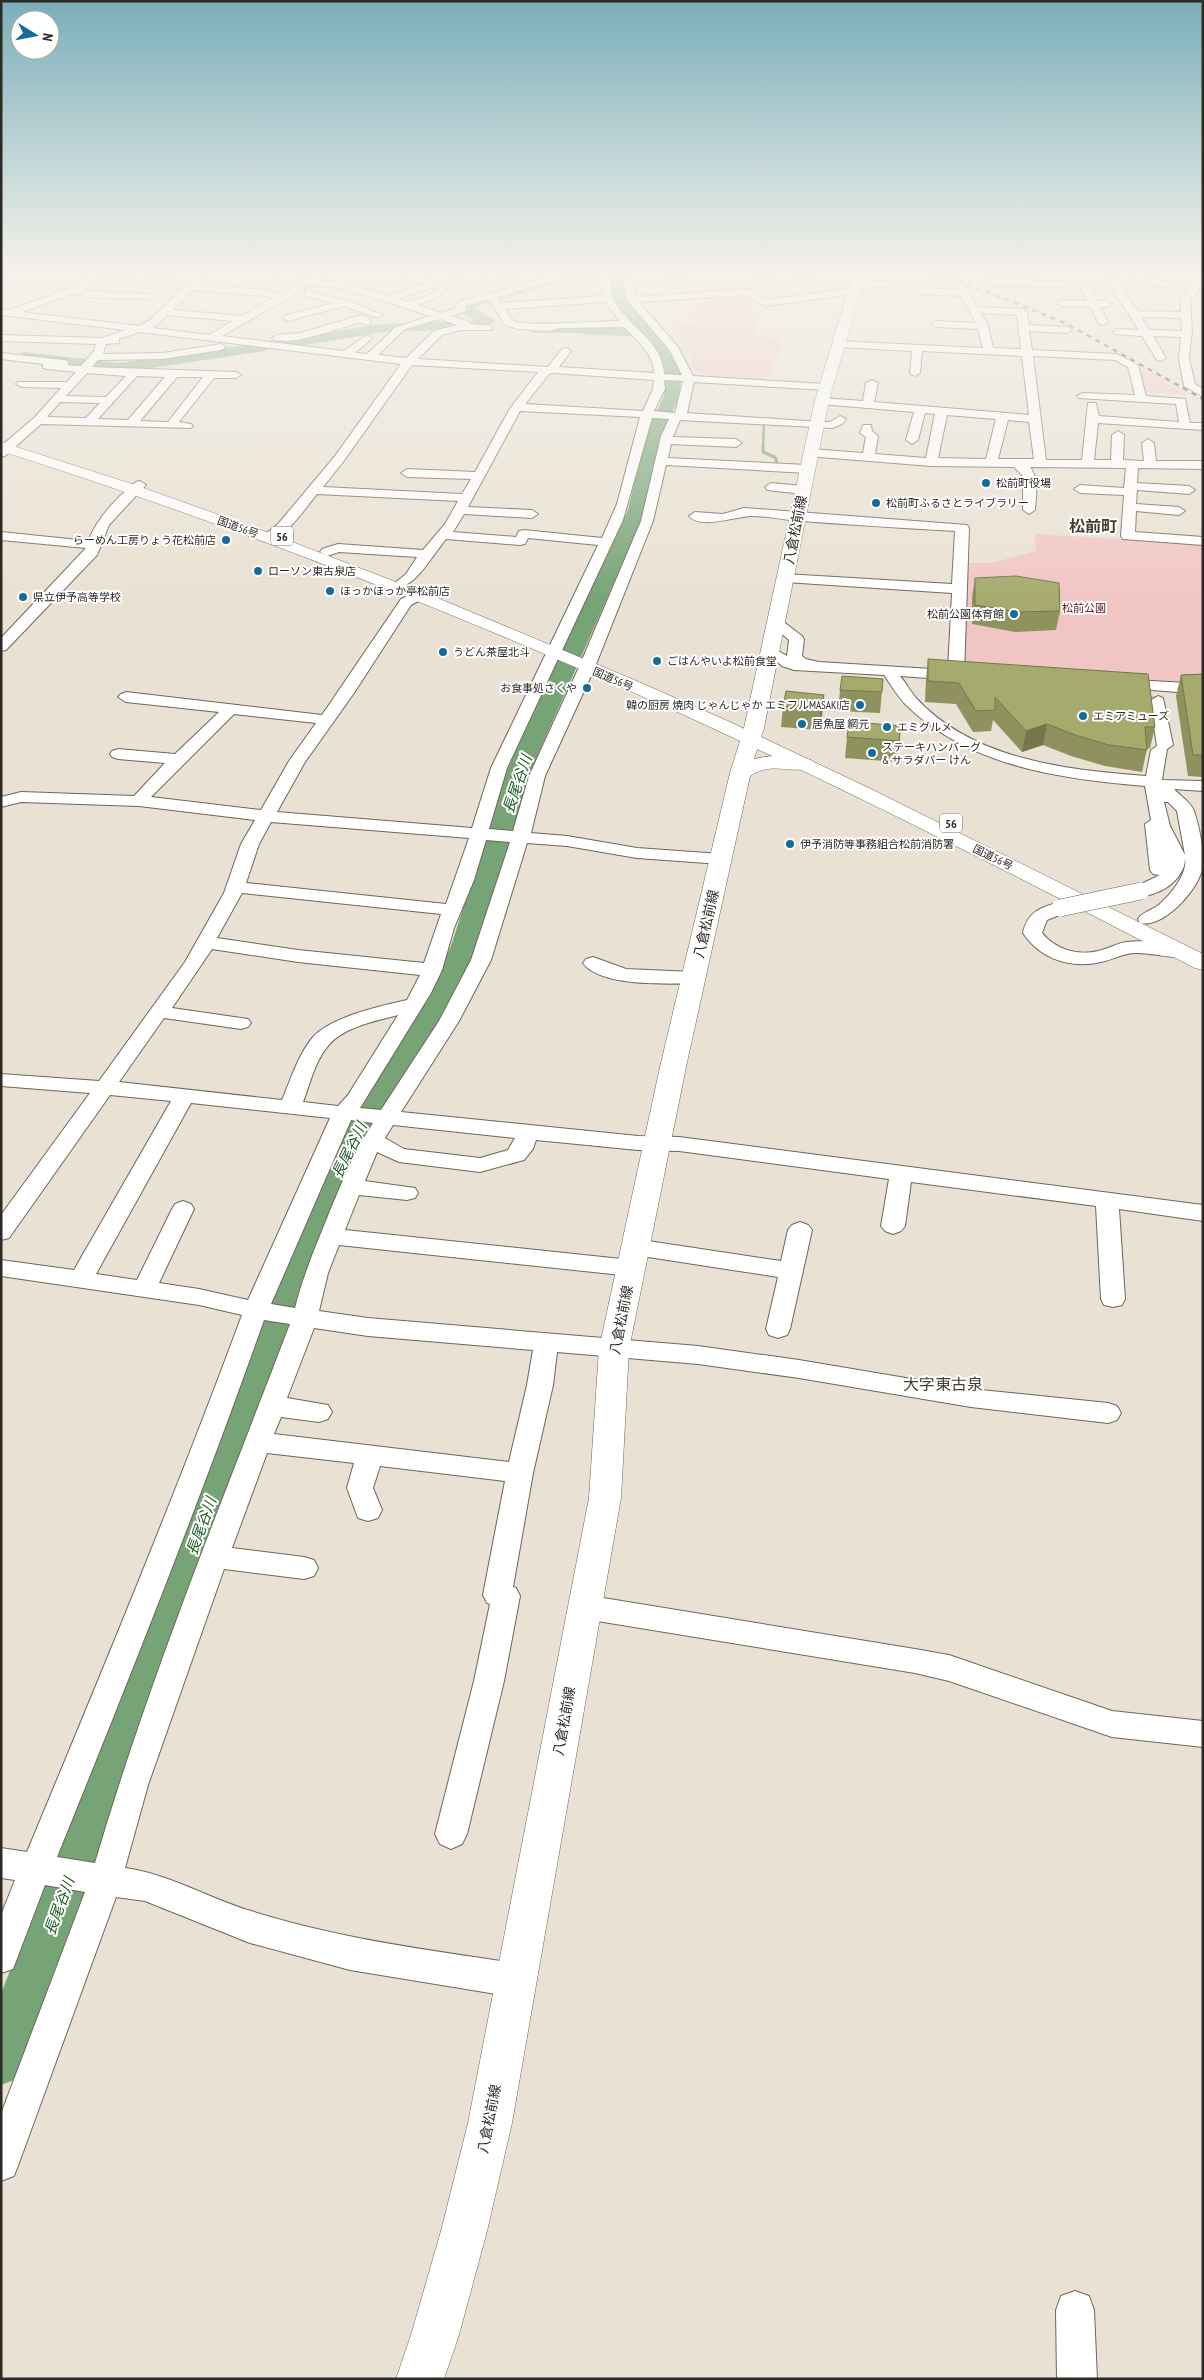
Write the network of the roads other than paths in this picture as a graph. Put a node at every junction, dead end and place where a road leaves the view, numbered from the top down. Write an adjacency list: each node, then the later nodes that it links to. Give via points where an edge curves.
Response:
1 (73, 380): 17 (street)
2 (128, 380): 23 (street)
3 (168, 380): 41 (street)
4 (206, 380): 43 (street)
5 (395, 380): 73 (street)
6 (540, 380): 26 (street)
7 (620, 380): 18 (street)
8 (659, 380): 29 (street)
9 (688, 380): 31 (street)
10 (706, 380): 19 (street)
11 (827, 380): 19 (main road, 八倉松前線)
12 (1029, 380): 34 (street)
13 (1136, 380): 22 (street)
14 (1189, 380): 20 (street, via 1190,386)
15 (872, 383): 25 (street)
16 (22, 384): 17 (street)
17 (68, 385): 21 (street)
18 (616, 387)
19 (825, 387): 24 (main road, 八倉松前線)
20 (1203, 394)
21 (56, 399): 23 (street); 36 (street)
22 (1139, 399): 35 (street, via 1087,396); 37 (street, via 1182,401); 40 (street)
23 (109, 400): 39 (street)
24 (818, 400): 25 (street); 42 (main road, 八倉松前線)
25 (868, 404): 27 (street)
26 (517, 407): 29 (street); 69 (street)
27 (921, 408): 28 (street); 53 (street)
28 (942, 410): 32 (street); 59 (street)
29 (651, 414): 31 (street); 87 (street, via 640,434 623,504)
30 (1203, 415): 37 (street)
31 (677, 416): 38 (street); 56 (street)
32 (1003, 416): 34 (street); 60 (street)
33 (840, 419): 42 (street, via 832,425)
34 (1034, 419): 62 (street)
35 (1093, 419): 40 (street); 63 (street)
36 (38, 420): 39 (street); 54 (street)
37 (1184, 420): 40 (street); 46 (street)
38 (762, 421): 42 (street); 52 (street)
39 (89, 422): 41 (street)
40 (1139, 423)
41 (131, 424): 43 (street)
42 (816, 424): 58 (main road, 八倉松前線)
43 (171, 425): 44 (street)
44 (187, 426)
45 (867, 427): 57 (street, via 866,433 872,436 868,452)
46 (1203, 427)
47 (152, 432): 50 (street, via 114,430)
48 (72, 434): 54 (street)
49 (718, 434): 56 (street, via 740,439)
50 (100, 435)
51 (1118, 435): 64 (street)
52 (760, 436)
53 (912, 440)
54 (9, 443): 71 (main road, 国道56号 / 56)
55 (1148, 443): 66 (street)
56 (664, 451): 58 (street); 99 (street, via 659,499)
57 (871, 458): 58 (street); 59 (street)
58 (809, 461): 74 (main road, 八倉松前線)
59 (931, 462): 60 (street)
60 (991, 463): 61 (street)
61 (1016, 463): 62 (street); 79 (street, via 1024,465 1029,472)
62 (1040, 463): 63 (street, via 1067,459)
63 (1088, 464): 64 (street)
64 (1117, 464): 65 (street)
65 (1132, 464): 66 (street); 76 (street)
66 (1150, 465): 67 (street)
67 (1203, 466)
68 (407, 473): 69 (street)
69 (480, 476): 77 (street)
70 (771, 487): 74 (street)
71 (137, 488): 85 (main road, 国道56号 / 56); 88 (street, via 110,513)
72 (1080, 489): 76 (street)
73 (314, 490): 77 (street); 85 (street)
74 (803, 490): 82 (main road, 八倉松前線)
75 (1189, 490): 76 (street)
76 (1130, 495): 78 (street); 86 (street, via 1128,536)
77 (463, 504): 80 (street); 83 (street)
78 (1181, 507)
79 (1029, 510)
80 (532, 514)
81 (695, 516): 82 (street, via 724,518 744,512 760,512)
82 (797, 517): 91 (main road, 八倉松前線); 93 (street, via 962,528)
83 (444, 535): 87 (street, via 520,541 524,534); 90 (street)
84 (1, 536): 88 (street)
85 (271, 536): 89 (main road, 国道56号 / 56); 94 (main road, 国道56号 / 56)
86 (1203, 541)
87 (606, 542): 97 (street)
88 (92, 545): 96 (street, via 92,552)
89 (327, 552): 90 (street, via 338,548); 92 (main road, 国道56号 / 56)
90 (426, 554): 92 (street, via 411,577)
91 (785, 578): 93 (street); 95 (main road, 八倉松前線)
92 (403, 582): 94 (main road, 国道56号 / 56)
93 (958, 589): 102 (street)
94 (422, 594): 97 (main road, 国道56号 / 56); 109 (street, via 406,602)
95 (776, 623): 98 (main road, 八倉松前線); 100 (street, via 797,639 796,661)
96 (1, 647)
97 (556, 648): 99 (main road, 国道56号 / 56); 120 (street, via 499,768)
98 (770, 650): 100 (street, via 787,664); 110 (main road, 八倉松前線)
99 (587, 661): 110 (main road, 国道56号 / 56); 121 (street, via 537,776)
100 (817, 666): 101 (street)
101 (889, 671): 102 (street); 116 (street, via 904,696 924,715 975,745 1015,760 1069,774)
102 (954, 675): 103 (street)
103 (971, 676)
104 (1100, 684): 106 (street)
105 (1203, 689): 106 (street)
106 (1155, 694): 116 (street, via 1162,748)
107 (126, 697): 108 (street)
108 (230, 709): 109 (street); 112 (street, via 217,726)
109 (327, 720): 119 (street)
110 (753, 733): 113 (main road, 国道56号 / 56); 114 (main road, 八倉松前線); 128 (main road, 国道56号 / 56, via 833,763)
111 (118, 754): 112 (street)
112 (178, 760): 117 (street)
113 (804, 764): 114 (main road, via 764,760); 127 (main road, 国道56号 / 56)
114 (740, 773): 123 (main road, 八倉松前線)
115 (1203, 786): 116 (street)
116 (1162, 789): 122 (street, via 1178,844); 122 (street, via 1162,827); 124 (street, via 1153,818); 128 (street, via 1185,810 1195,864 1188,881 1176,892 1167,908)
117 (139, 801): 118 (street, via 21,797); 119 (street)
118 (1, 802)
119 (264, 816): 120 (street); 125 (street)
120 (481, 835): 121 (street); 126 (street)
121 (520, 838): 123 (street, via 567,841 637,853); 144 (street, via 481,960 449,1021)
122 (1176, 853): 130 (street, bridge, via 1175,870 1169,877 1141,891 1060,908 1040,915 1033,923 1032,933 1039,944 1055,953 1097,958)
123 (721, 859): 135 (main road, 八倉松前線)
124 (1160, 870)
125 (235, 887): 126 (street); 129 (street)
126 (453, 910): 134 (street)
127 (1111, 914): 130 (street, via 1125,928); 131 (main road, 国道56号 / 56)
128 (1147, 919): 131 (main road, 国道56号 / 56)
129 (206, 942): 134 (street, via 298,956); 137 (street)
130 (1121, 949): 131 (street)
131 (1192, 951): 133 (main road, 国道56号 / 56)
132 (593, 963): 135 (street, via 599,969 613,973)
133 (1203, 963)
134 (432, 970): 136 (street)
135 (693, 978): 147 (main road, 八倉松前線)
136 (414, 1005): 142 (street, via 390,1010 331,1032 321,1040); 143 (street)
137 (160, 1012): 138 (street); 140 (street)
138 (241, 1023)
139 (1, 1080): 140 (street)
140 (104, 1088): 141 (street); 156 (street)
141 (184, 1096): 142 (street); 161 (street)
142 (290, 1107): 143 (street)
143 (347, 1113): 144 (street); 164 (street)
144 (386, 1117): 145 (street); 146 (street)
145 (528, 1133): 146 (street, via 516,1155 480,1165 400,1155); 147 (street)
146 (373, 1138): 149 (street)
147 (658, 1144): 148 (street); 158 (main road, 八倉松前線)
148 (901, 1173): 151 (street); 154 (street)
149 (350, 1187): 150 (street); 157 (street)
150 (407, 1193)
151 (1107, 1200): 153 (street); 163 (street)
152 (183, 1209): 162 (street)
153 (1203, 1213)
154 (893, 1226)
155 (800, 1230): 160 (street)
156 (1, 1232)
157 (330, 1236): 158 (street); 165 (street)
158 (633, 1258): 160 (street); 168 (main road, 八倉松前線)
159 (1, 1268): 161 (street)
160 (791, 1271): 166 (street)
161 (81, 1279): 162 (street)
162 (144, 1290): 164 (street, via 199,1297)
163 (1113, 1298)
164 (258, 1310): 165 (street); 182 (street)
165 (301, 1317): 167 (street, via 368,1327); 169 (street)
166 (778, 1329)
167 (546, 1343): 168 (street); 174 (street)
168 (614, 1349): 171 (street, via 717,1358 971,1398); 178 (main road, 八倉松前線, via 605,1498)
169 (272, 1406): 170 (street); 172 (street)
170 (319, 1412)
171 (1108, 1413)
172 (258, 1442): 173 (street); 176 (street)
173 (370, 1455): 174 (street); 175 (street, via 360,1488)
174 (520, 1473): 180 (street, via 498,1594 506,1596 489,1681)
175 (368, 1510)
176 (215, 1557): 177 (street); 183 (street)
177 (304, 1568)
178 (585, 1607): 179 (street, via 915,1661 949,1668 1112,1724); 185 (main road, 八倉松前線)
179 (1203, 1734)
180 (451, 1834)
181 (1, 1863): 182 (street)
182 (40, 1868): 183 (street); 184 (street)
183 (102, 1878): 185 (street, via 145,1886 250,1927 350,1954); 186 (street)
184 (1, 1957)
185 (515, 1980): 188 (main road, 八倉松前線, via 490,2123 464,2231)
186 (1, 2163)
187 (1075, 2310): 189 (street)
188 (420, 2379)
189 (1077, 2379)

